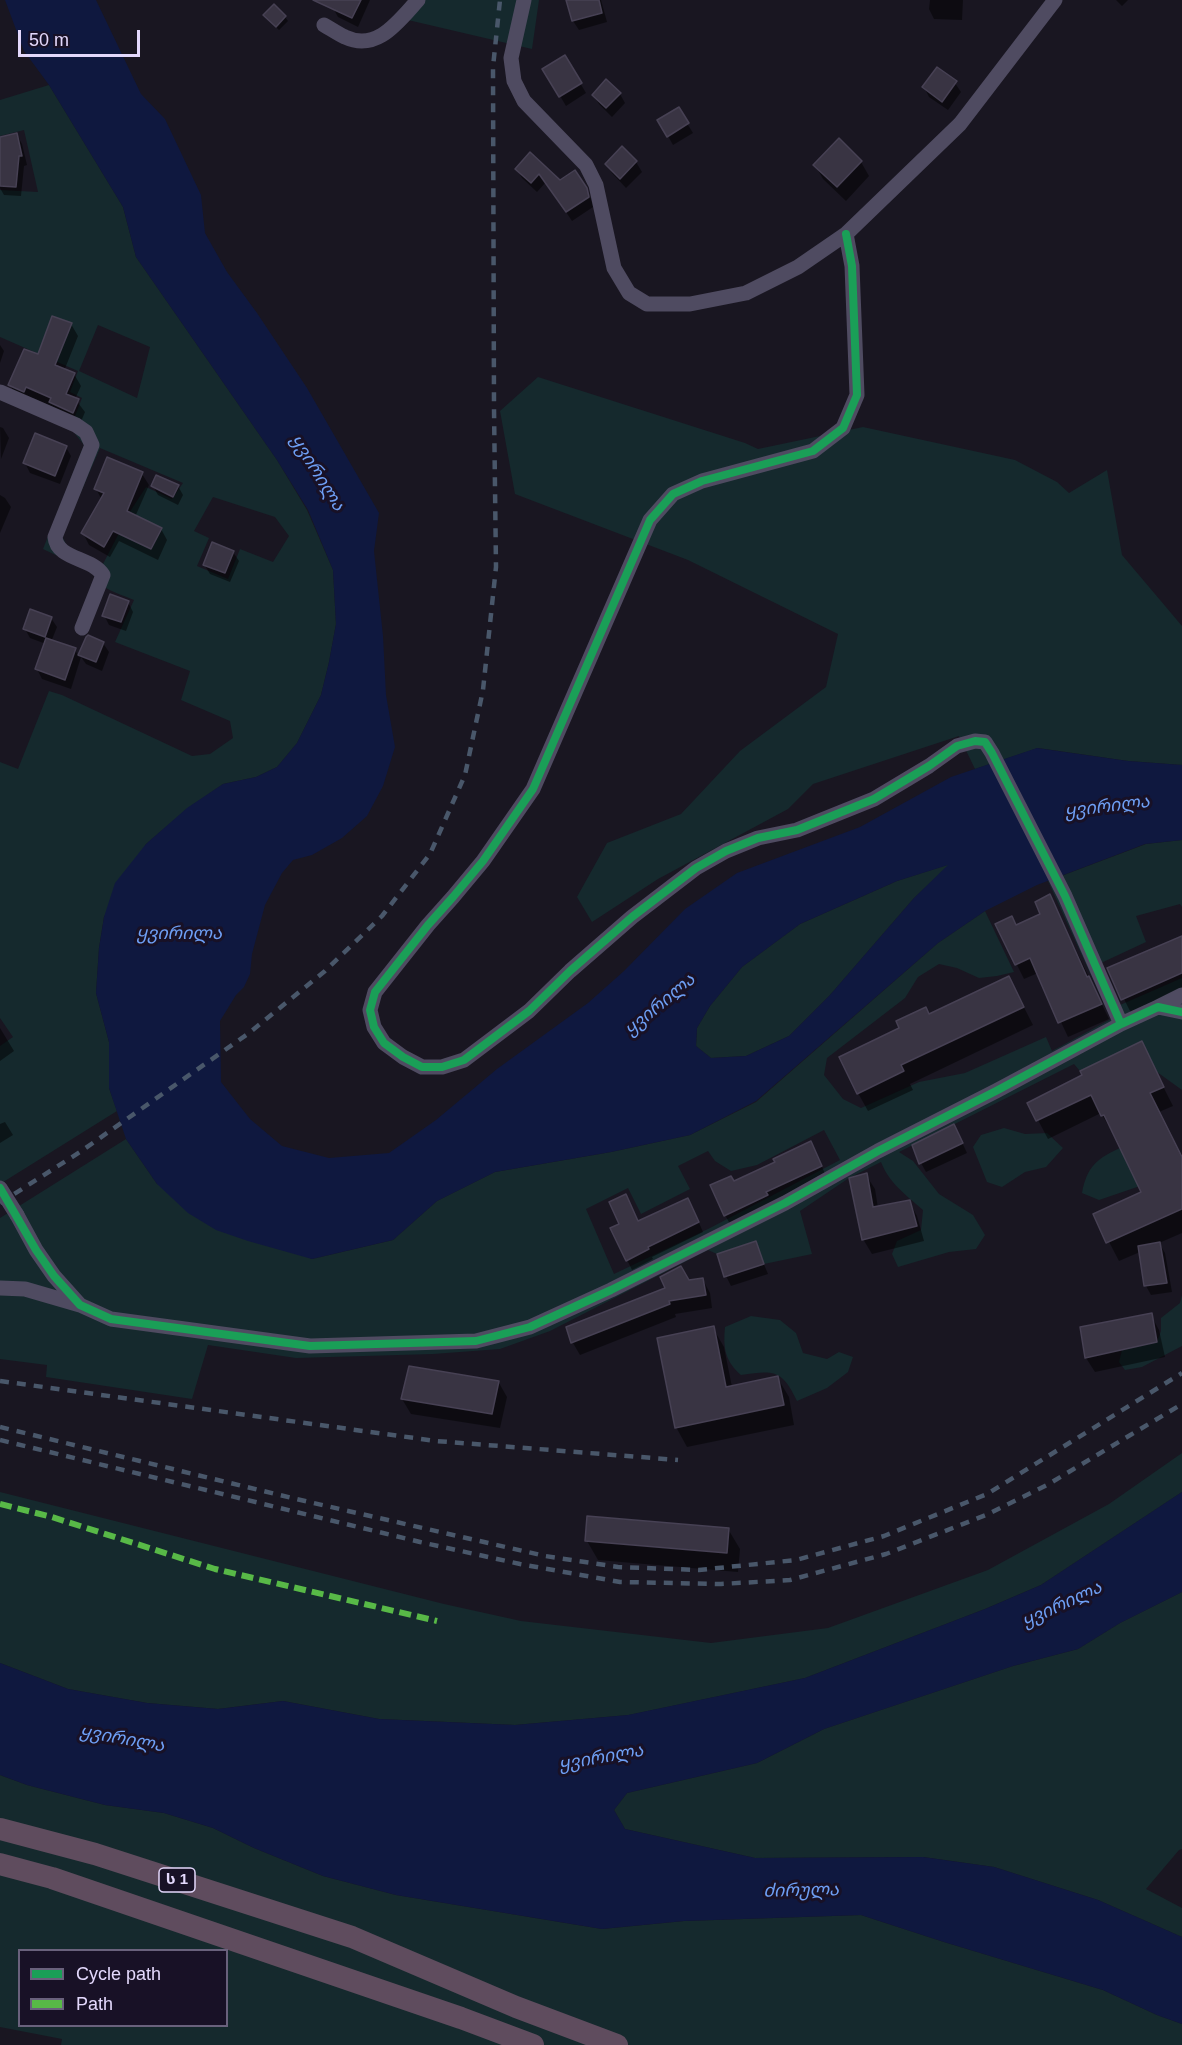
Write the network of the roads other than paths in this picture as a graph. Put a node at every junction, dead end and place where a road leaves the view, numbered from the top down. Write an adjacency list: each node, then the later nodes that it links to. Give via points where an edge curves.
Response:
1 (418, 0): 4 (street, via 392,29 368,42 346,38)
2 (524, 0): 5 (street, via 511,58 514,81 524,100 586,165 596,185 614,268 629,292 647,304 690,304 746,293 798,267)
3 (1056, 0): 5 (street, via 960,124)
4 (324, 24)
5 (846, 234): 11 (street, via 852,266 857,395 843,428 813,451 702,481 673,494 650,520 533,789 483,861 375,992 370,1010 374,1027 384,1043 422,1067 442,1067 464,1060 529,1011 649,903 696,868 758,838 797,830 874,799 957,746 975,741 986,742 992,753 1065,896)
6 (0, 392): 7 (street, via 76,425 86,432 92,445 55,537 60,550 99,568 103,575)
7 (82, 628)
8 (1182, 995): 9 (street)
9 (1158, 1007): 10 (street); 11 (street)
10 (1182, 1012)
11 (1122, 1024): 14 (street, via 785,1203 530,1327 476,1341 310,1346 111,1319)
12 (0, 1188): 14 (street, bridge, via 36,1250)
13 (0, 1288): 14 (street, via 25,1289)
14 (80, 1305)
15 (0, 1829): 18 (highway, ს 1, via 106,1858 352,1937)
16 (0, 1864): 17 (highway, ს 1, via 51,1878)
17 (533, 2045)
18 (617, 2045)

